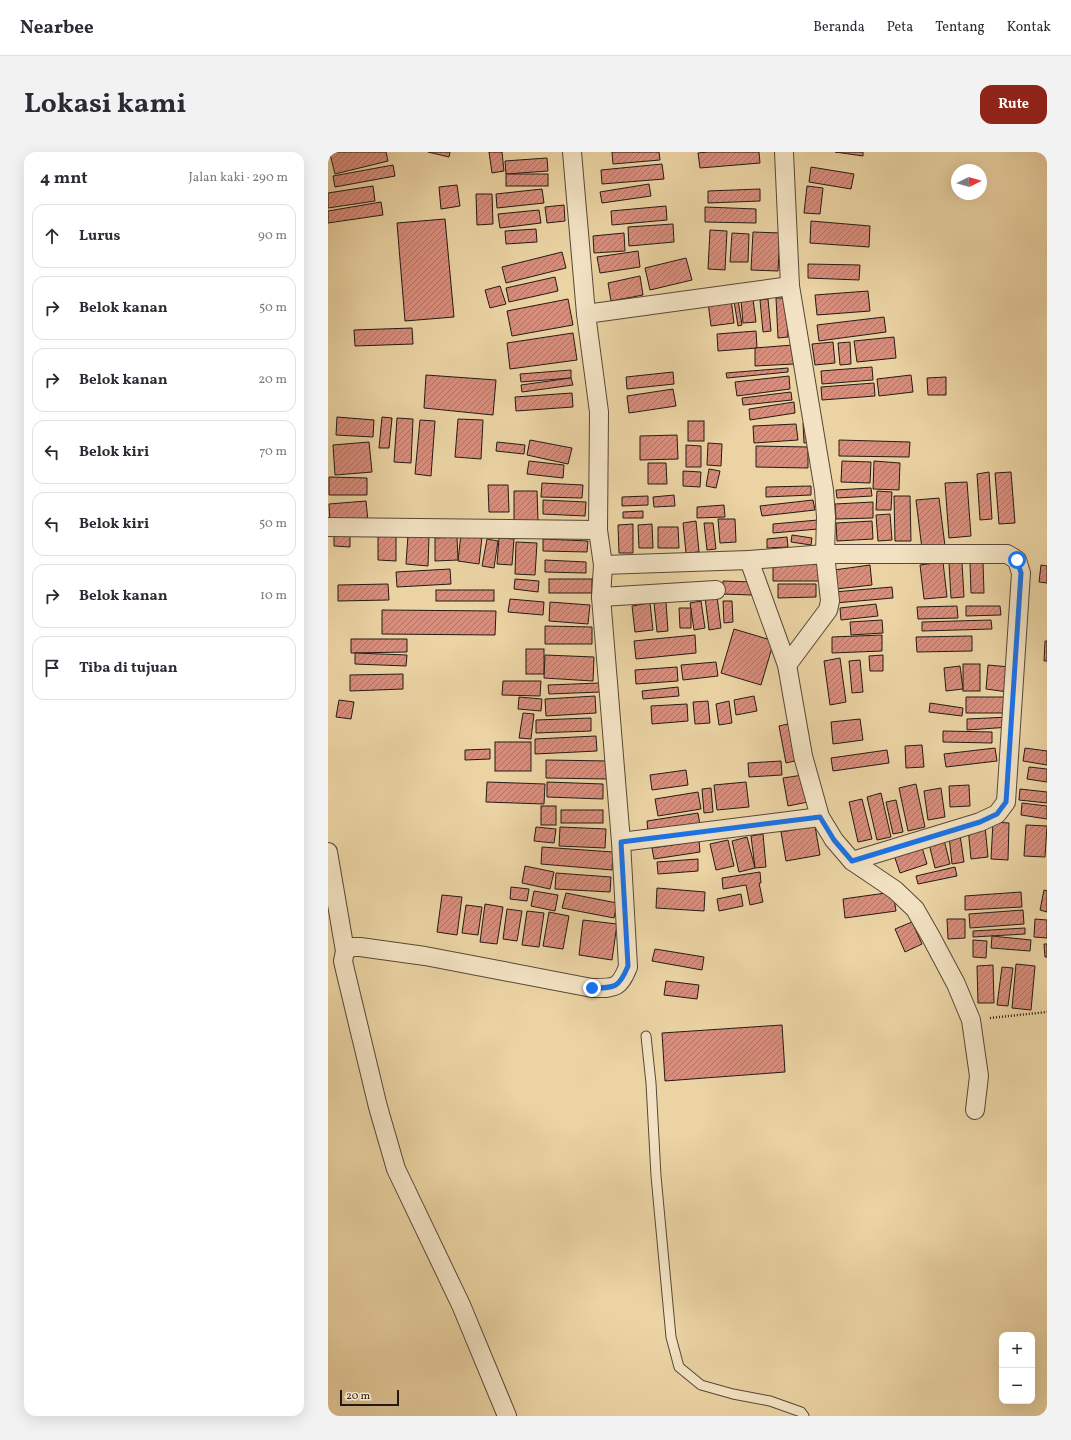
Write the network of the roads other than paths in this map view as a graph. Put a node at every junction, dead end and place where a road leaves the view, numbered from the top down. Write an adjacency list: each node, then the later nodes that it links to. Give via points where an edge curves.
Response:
1 (572, 152): 4 (street)
2 (784, 152): 3 (street)
3 (790, 286): 4 (street); 7 (street, via 824,490)
4 (586, 314): 6 (street, via 599,412)
5 (328, 527): 6 (street)
6 (598, 530): 9 (street)
7 (825, 554): 8 (street); 12 (street, via 830,601 828,610); 16 (street, via 1007,554 1017,560 1021,573 1006,802 997,814 980,822)
8 (749, 560): 9 (street); 12 (street)
9 (603, 565): 11 (street)
10 (716, 590): 11 (street)
11 (601, 597): 14 (street)
12 (787, 665): 13 (street, via 803,756)
13 (820, 817): 14 (street); 16 (street, via 834,840)
14 (621, 842): 17 (street, via 628,966 622,982 610,988 592,988 403,953 360,947 352,947)
15 (328, 852): 17 (street)
16 (852, 861): 19 (street, via 896,890 915,909 956,984 971,1020 979,1076)
17 (345, 951): 20 (street, via 343,961 359,1031 396,1169 461,1305)
18 (646, 1036): 21 (lane, via 671,1337 679,1367 701,1385 770,1401 801,1412)
19 (975, 1110)
20 (507, 1416)
21 (804, 1416)

